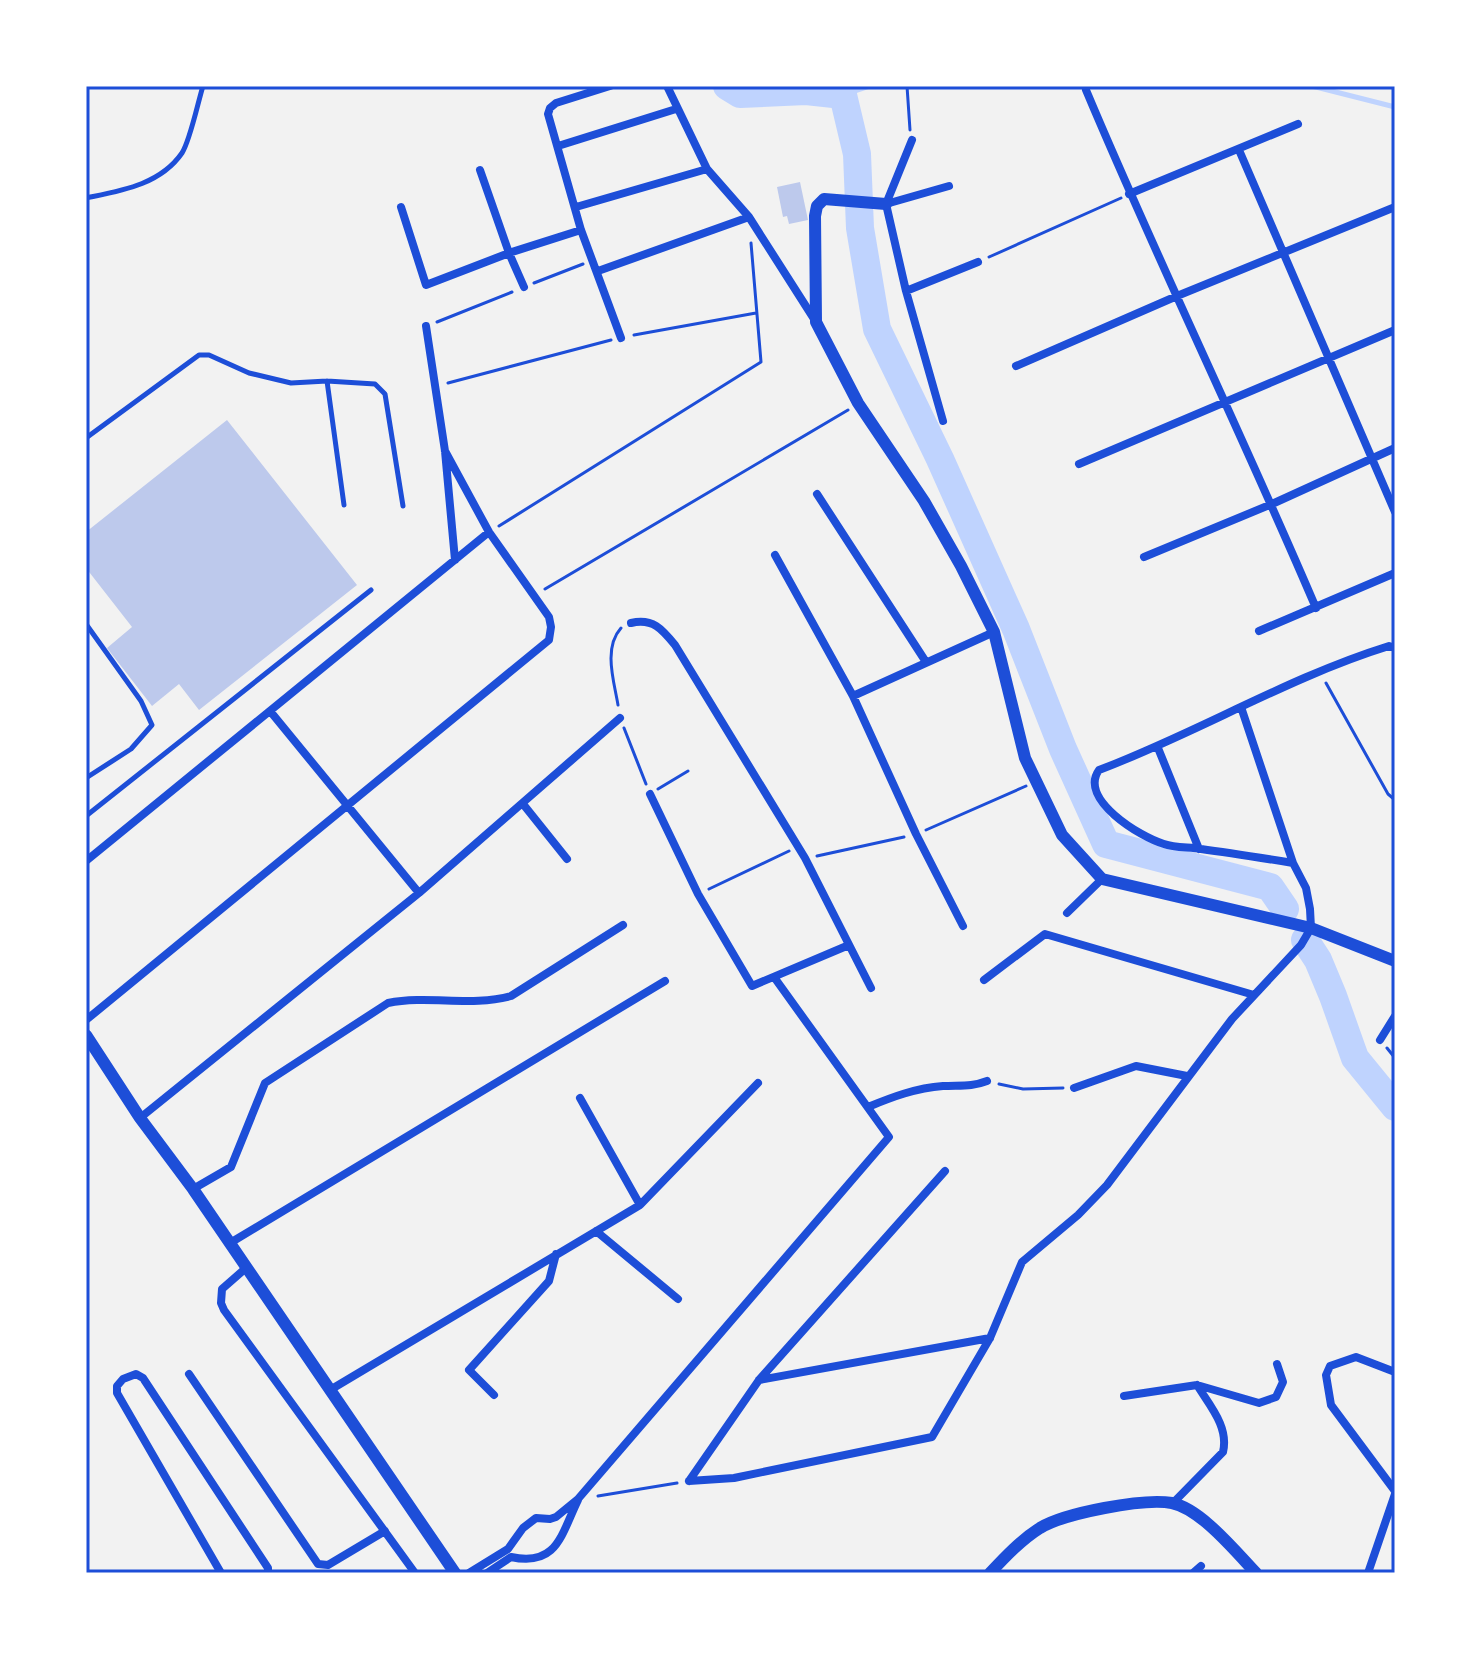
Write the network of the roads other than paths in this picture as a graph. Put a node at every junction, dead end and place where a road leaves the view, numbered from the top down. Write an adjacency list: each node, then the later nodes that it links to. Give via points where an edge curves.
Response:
1 (203, 86): 14 (lane, via 183,152 158,176)
2 (610, 86): 8 (street, via 550,108)
3 (667, 86): 5 (street)
4 (1086, 90): 13 (street)
5 (676, 109): 8 (street); 10 (street)
6 (1298, 124): 9 (street)
7 (912, 140): 15 (street)
8 (558, 146): 17 (street)
9 (1239, 150): 13 (street); 21 (street)
10 (707, 169): 17 (street); 19 (street)
11 (480, 170): 22 (street)
12 (949, 186): 15 (street)
13 (1129, 194): 27 (street)
14 (86, 198)
15 (886, 204): 26 (street); 28 (street, via 824,199 817,206)
16 (401, 207): 22 (street, via 426,285)
17 (576, 207): 20 (street)
18 (1395, 207): 21 (street)
19 (749, 217): 24 (street); 28 (street)
20 (581, 230): 22 (street); 24 (street)
21 (1283, 252): 27 (street); 32 (street)
22 (509, 253): 25 (street)
23 (978, 262): 26 (street)
24 (598, 271): 31 (street)
25 (524, 287)
26 (906, 291): 36 (street)
27 (1177, 296): 33 (street); 35 (street)
28 (816, 322): 57 (street, via 858,403 924,501)
29 (426, 326): 39 (street)
30 (1395, 330): 32 (street)
31 (621, 338)
32 (1329, 358): 35 (street); 40 (street)
33 (1016, 366)
34 (327, 381): 37 (lane, via 291,383 199,355); 44 (lane); 45 (lane, via 375,384 385,394)
35 (1225, 401): 41 (street); 43 (street)
36 (943, 421)
37 (86, 438)
38 (1395, 448): 40 (street)
39 (445, 451): 47 (street); 50 (street)
40 (1370, 459): 43 (street); 46 (street)
41 (1079, 464)
42 (817, 494): 59 (street)
43 (1272, 504): 49 (street); 53 (street)
44 (344, 505)
45 (403, 506)
46 (1395, 512)
47 (489, 532): 50 (street); 68 (street, via 549,617 549,640)
48 (775, 555): 60 (street)
49 (1144, 557)
50 (455, 560): 62 (street)
51 (1395, 573): 53 (street)
52 (371, 590): 69 (lane)
53 (1316, 608): 56 (street)
54 (631, 623): 80 (street, via 645,620 656,625 675,645 805,858)
55 (86, 624): 65 (lane, via 152,725 131,749)
56 (1259, 631)
57 (994, 632): 59 (street); 74 (street, via 1025,758 1062,835)
58 (1395, 648): 61 (street, via 1347,659)
59 (926, 662): 60 (street)
60 (853, 696): 78 (street)
61 (1241, 707): 64 (street); 73 (street)
62 (270, 711): 68 (street); 72 (street)
63 (620, 718): 67 (street)
64 (1158, 748): 70 (street); 70 (street, via 1099,770 1094,789 1101,802 1144,836)
65 (86, 778)
66 (650, 794): 82 (street, via 698,894 752,986)
67 (523, 804): 71 (street); 75 (street)
68 (346, 806): 75 (street); 88 (street)
69 (86, 816)
70 (1199, 849): 73 (street)
71 (567, 859)
72 (86, 861)
73 (1293, 863): 79 (street, via 1306,888)
74 (1102, 879): 76 (street); 79 (street)
75 (419, 893): 97 (street)
76 (1067, 913)
77 (623, 925): 99 (street, via 511,996 388,1003 265,1083 231,1167)
78 (963, 926)
79 (1311, 928): 81 (street); 86 (street)
80 (849, 945): 82 (street); 85 (street)
81 (1395, 961)
82 (774, 977): 96 (street)
83 (984, 980): 86 (street, via 1045,934)
84 (665, 981): 102 (street)
85 (871, 988)
86 (1254, 995): 91 (street)
87 (1395, 1016): 90 (street)
88 (86, 1020)
89 (86, 1035): 97 (street)
90 (1380, 1040)
91 (1187, 1076): 94 (street, via 1136,1066); 106 (street, via 1107,1185 1022,1262)
92 (987, 1081): 96 (street, via 903,1093)
93 (758, 1083): 100 (street)
94 (1074, 1088)
95 (580, 1098): 100 (street)
96 (868, 1107): 116 (street, via 889,1137)
97 (140, 1118): 99 (street)
98 (945, 1171): 110 (street)
99 (193, 1189): 102 (street)
100 (640, 1205): 101 (street)
101 (596, 1231): 103 (street); 105 (street)
102 (230, 1243): 104 (street)
103 (556, 1253): 112 (street); 113 (street, via 549,1281 469,1370)
104 (246, 1268): 112 (street); 119 (street, via 222,1289 224,1310)
105 (678, 1299)
106 (990, 1338): 110 (street); 110 (street, via 932,1437 734,1478 689,1481)
107 (1277, 1364): 111 (street, via 1283,1382 1276,1397 1259,1403)
108 (1395, 1372): 115 (street, via 1356,1357 1330,1366 1326,1375 1331,1405)
109 (189, 1374): 119 (street, via 318,1564 328,1565)
110 (759, 1380)
111 (1197, 1385): 114 (street); 117 (street, via 1226,1441 1223,1452)
112 (330, 1390): 125 (street)
113 (494, 1395)
114 (1124, 1396)
115 (1395, 1492): 130 (street)
116 (578, 1499): 118 (street); 120 (street)
117 (1173, 1503): 128 (street, via 1089,1511 1042,1527); 129 (street, via 1199,1517)
118 (550, 1519): 120 (street); 121 (street, via 536,1518 513,1540)
119 (385, 1531): 124 (street)
120 (559, 1540): 121 (street, via 543,1558 528,1561)
121 (509, 1553): 126 (street); 127 (street)
122 (221, 1573): 123 (street, via 117,1393 123,1379 136,1374 143,1378)
123 (268, 1573)
124 (415, 1573)
125 (455, 1573)
126 (469, 1573)
127 (487, 1573)
128 (990, 1573)
129 (1256, 1573)
130 (1368, 1573)

